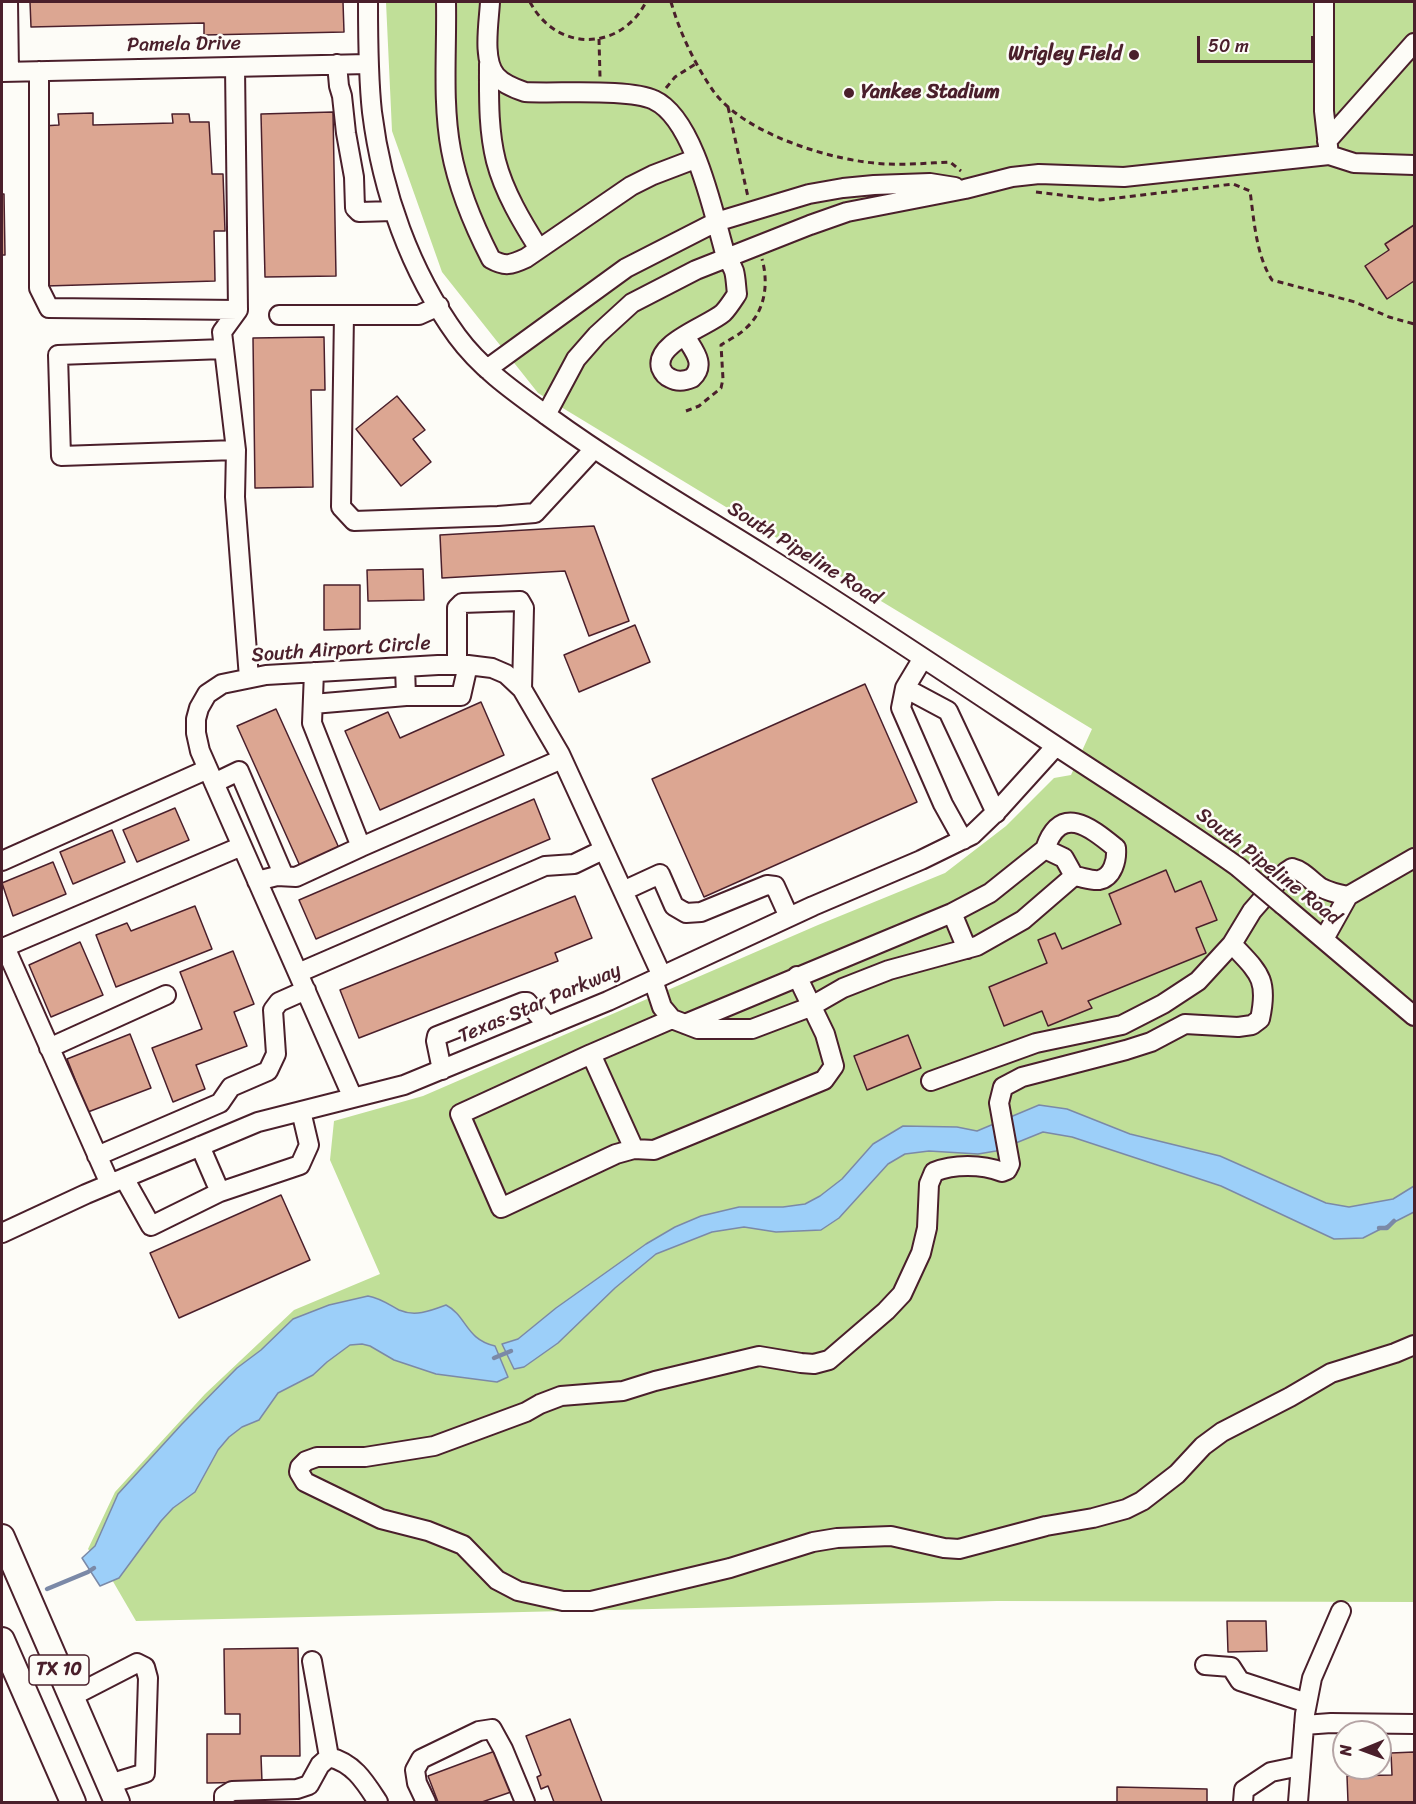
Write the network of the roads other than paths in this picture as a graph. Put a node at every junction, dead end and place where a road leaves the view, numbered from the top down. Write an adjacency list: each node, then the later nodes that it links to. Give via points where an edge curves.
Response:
1 (8, 2): 12 (street)
2 (368, 2): 9 (street, South Pipeline Road)
3 (446, 2): 19 (street, via 447,119 461,190 491,259 501,265 513,264)
4 (490, 2): 7 (street)
5 (1324, 2): 13 (street)
6 (1414, 43): 13 (street)
7 (489, 60): 14 (street, via 496,76 525,92 623,94 652,99 675,115); 19 (street, via 489,114 496,162)
8 (338, 64): 9 (street, Pamela Drive); 10 (street, Pamela Drive); 17 (street, via 355,208 359,212)
9 (368, 64): 17 (street, South Pipeline Road, via 377,142)
10 (235, 67): 11 (street, Pamela Drive); 22 (street)
11 (39, 71): 12 (street, Pamela Drive); 22 (street, via 39,288 50,308)
12 (5, 72)
13 (1328, 148): 15 (street, via 1354,163); 16 (street, via 1124,177 1012,177)
14 (696, 159): 18 (street); 19 (street, via 631,186)
15 (1414, 165)
16 (965, 189): 18 (street, via 930,183 843,188); 20 (street, via 848,212)
17 (393, 211): 21 (street, South Pipeline Road, via 425,284)
18 (716, 222): 20 (street); 27 (street, via 626,268)
19 (539, 249)
20 (726, 259): 25 (street, via 734,272 737,294 723,313); 28 (street, via 632,303 576,359)
21 (439, 306): 24 (street, via 419,315); 27 (street, South Pipeline Road, via 458,337)
22 (238, 310): 26 (street, via 222,332)
23 (279, 315): 24 (street)
24 (344, 315): 29 (street, via 340,507 354,521 535,513)
25 (685, 336)
26 (224, 349): 30 (street); 30 (street, via 58,355 61,456)
27 (487, 369): 28 (street, South Pipeline Road)
28 (546, 415): 29 (street, South Pipeline Road)
29 (594, 449): 31 (street, South Pipeline Road, via 831,596)
30 (236, 450): 35 (street, via 235,497)
31 (923, 658): 36 (street); 40 (street, South Pipeline Road)
32 (462, 665): 33 (street, South Airport Circle); 37 (street, South Airport Circle, via 492,668 506,674); 37 (street, via 457,608 462,603 520,600 524,608); 38 (street, via 461,696)
33 (405, 667): 34 (street, South Airport Circle); 38 (street)
34 (314, 672): 35 (street, South Airport Circle); 39 (street)
35 (249, 678): 42 (street, South Airport Circle, via 222,684 207,694 199,708 196,733)
36 (905, 688): 43 (street, via 948,711); 44 (street, via 901,708)
37 (522, 689): 41 (street, South Airport Circle)
38 (406, 696): 39 (street)
39 (313, 704): 46 (street, via 312,723)
40 (1056, 746): 43 (street, Texas Star Parkway); 58 (street, South Pipeline Road, bridge, via 1238,867)
41 (562, 759): 46 (street); 48 (street, South Airport Circle)
42 (211, 776): 45 (street, South Airport Circle); 50 (street); 51 (street, via 239,771)
43 (996, 813): 44 (street, Texas Star Parkway)
44 (963, 840): 57 (street, Texas Star Parkway)
45 (242, 846): 53 (street, South Airport Circle); 59 (street)
46 (362, 847): 51 (street, via 296,877)
47 (1045, 849): 52 (street, via 1064,858); 52 (street, via 1065,822 1097,833 1116,848 1117,860 1107,876 1097,880); 56 (street, via 990,893)
48 (603, 850): 54 (street, South Airport Circle); 62 (street, via 574,864 545,866)
49 (1414, 858): 55 (street)
50 (2, 861)
51 (284, 876): 53 (street)
52 (1074, 876): 61 (street, via 1023,921)
53 (257, 881): 62 (street, South Airport Circle)
54 (623, 891): 57 (street, via 660,874 674,906 686,913 701,912 766,885 775,886); 64 (street, South Airport Circle)
55 (1348, 896): 58 (street); 60 (street, via 1334,894 1292,868 1252,911)
56 (952, 912): 61 (street); 63 (street)
57 (789, 917): 64 (street, Texas Star Parkway)
58 (1324, 939): 68 (street, South Pipeline Road)
59 (3, 942): 71 (street)
60 (1233, 944): 74 (street, via 1198,981 1122,1025 1036,1043); 83 (street, via 1261,978 1264,1003 1260,1019 1238,1027 1185,1024 1151,1042 1022,1077 1003,1087 999,1103 1010,1164 1007,1170 953,1167 934,1172 928,1184 927,1228 921,1253 902,1294 829,1360 814,1364 759,1356 623,1391 561,1396 434,1446 365,1457 317,1457 306,1461 299,1472 305,1482 381,1519 428,1530 464,1545 496,1580 518,1591 563,1601 591,1601 837,1538 891,1536 959,1549 1126,1509 1168,1481 1222,1432 1331,1372)
61 (967, 949): 67 (street, via 889,970 843,988)
62 (298, 973): 65 (street, South Airport Circle)
63 (797, 976): 67 (street); 69 (street)
64 (657, 978): 69 (street, South Airport Circle, via 662,1007); 70 (street, Texas Star Parkway)
65 (306, 990): 75 (street, South Airport Circle); 79 (street, via 279,1002 273,1010 276,1054 268,1071 231,1087 220,1103)
66 (166, 995): 71 (street)
67 (810, 1007): 69 (street, via 752,1029 698,1029); 78 (street, via 825,1034 834,1066 824,1080 654,1150)
68 (1414, 1016)
69 (678, 1022): 72 (street)
70 (548, 1026): 73 (street, Texas Star Parkway); 73 (street, via 523,1002 437,1036)
71 (49, 1048): 79 (street)
72 (591, 1054): 78 (street); 78 (street, via 460,1114 501,1208)
73 (442, 1070): 75 (street, Texas Star Parkway)
74 (931, 1081)
75 (353, 1098): 76 (street, Texas Star Parkway)
76 (301, 1111): 77 (street, Texas Star Parkway, via 258,1122); 81 (street, via 309,1145 300,1165)
77 (200, 1146): 80 (street, Texas Star Parkway); 81 (street)
78 (634, 1149)
79 (97, 1156): 80 (street)
80 (117, 1181): 81 (street, via 151,1226); 82 (street, Texas Star Parkway)
81 (220, 1192)
82 (2, 1233)
83 (1414, 1345)
84 (2, 1537): 89 (main road, TX 10)
85 (1341, 1611): 90 (street, via 1312,1678)
86 (2, 1640): 96 (main road, TX 10)
87 (312, 1661): 93 (street)
88 (1204, 1665): 90 (street, via 1231,1667 1240,1681)
89 (71, 1697): 95 (main road, TX 10); 95 (street, via 137,1663 145,1666 145,1773)
90 (1307, 1702): 92 (street)
91 (1414, 1724): 92 (street)
92 (1304, 1725): 94 (street)
93 (329, 1757): 97 (street, via 309,1785 297,1790 232,1791 224,1796); 98 (street, via 342,1760 361,1776)
94 (1300, 1766): 101 (street, via 1271,1772 1244,1790); 102 (street)
95 (113, 1793)
96 (74, 1802)
97 (224, 1803)
98 (378, 1803)
99 (426, 1803): 100 (street, via 415,1770 421,1759 479,1731 492,1729)
100 (525, 1803)
101 (1243, 1803)
102 (1298, 1803)

